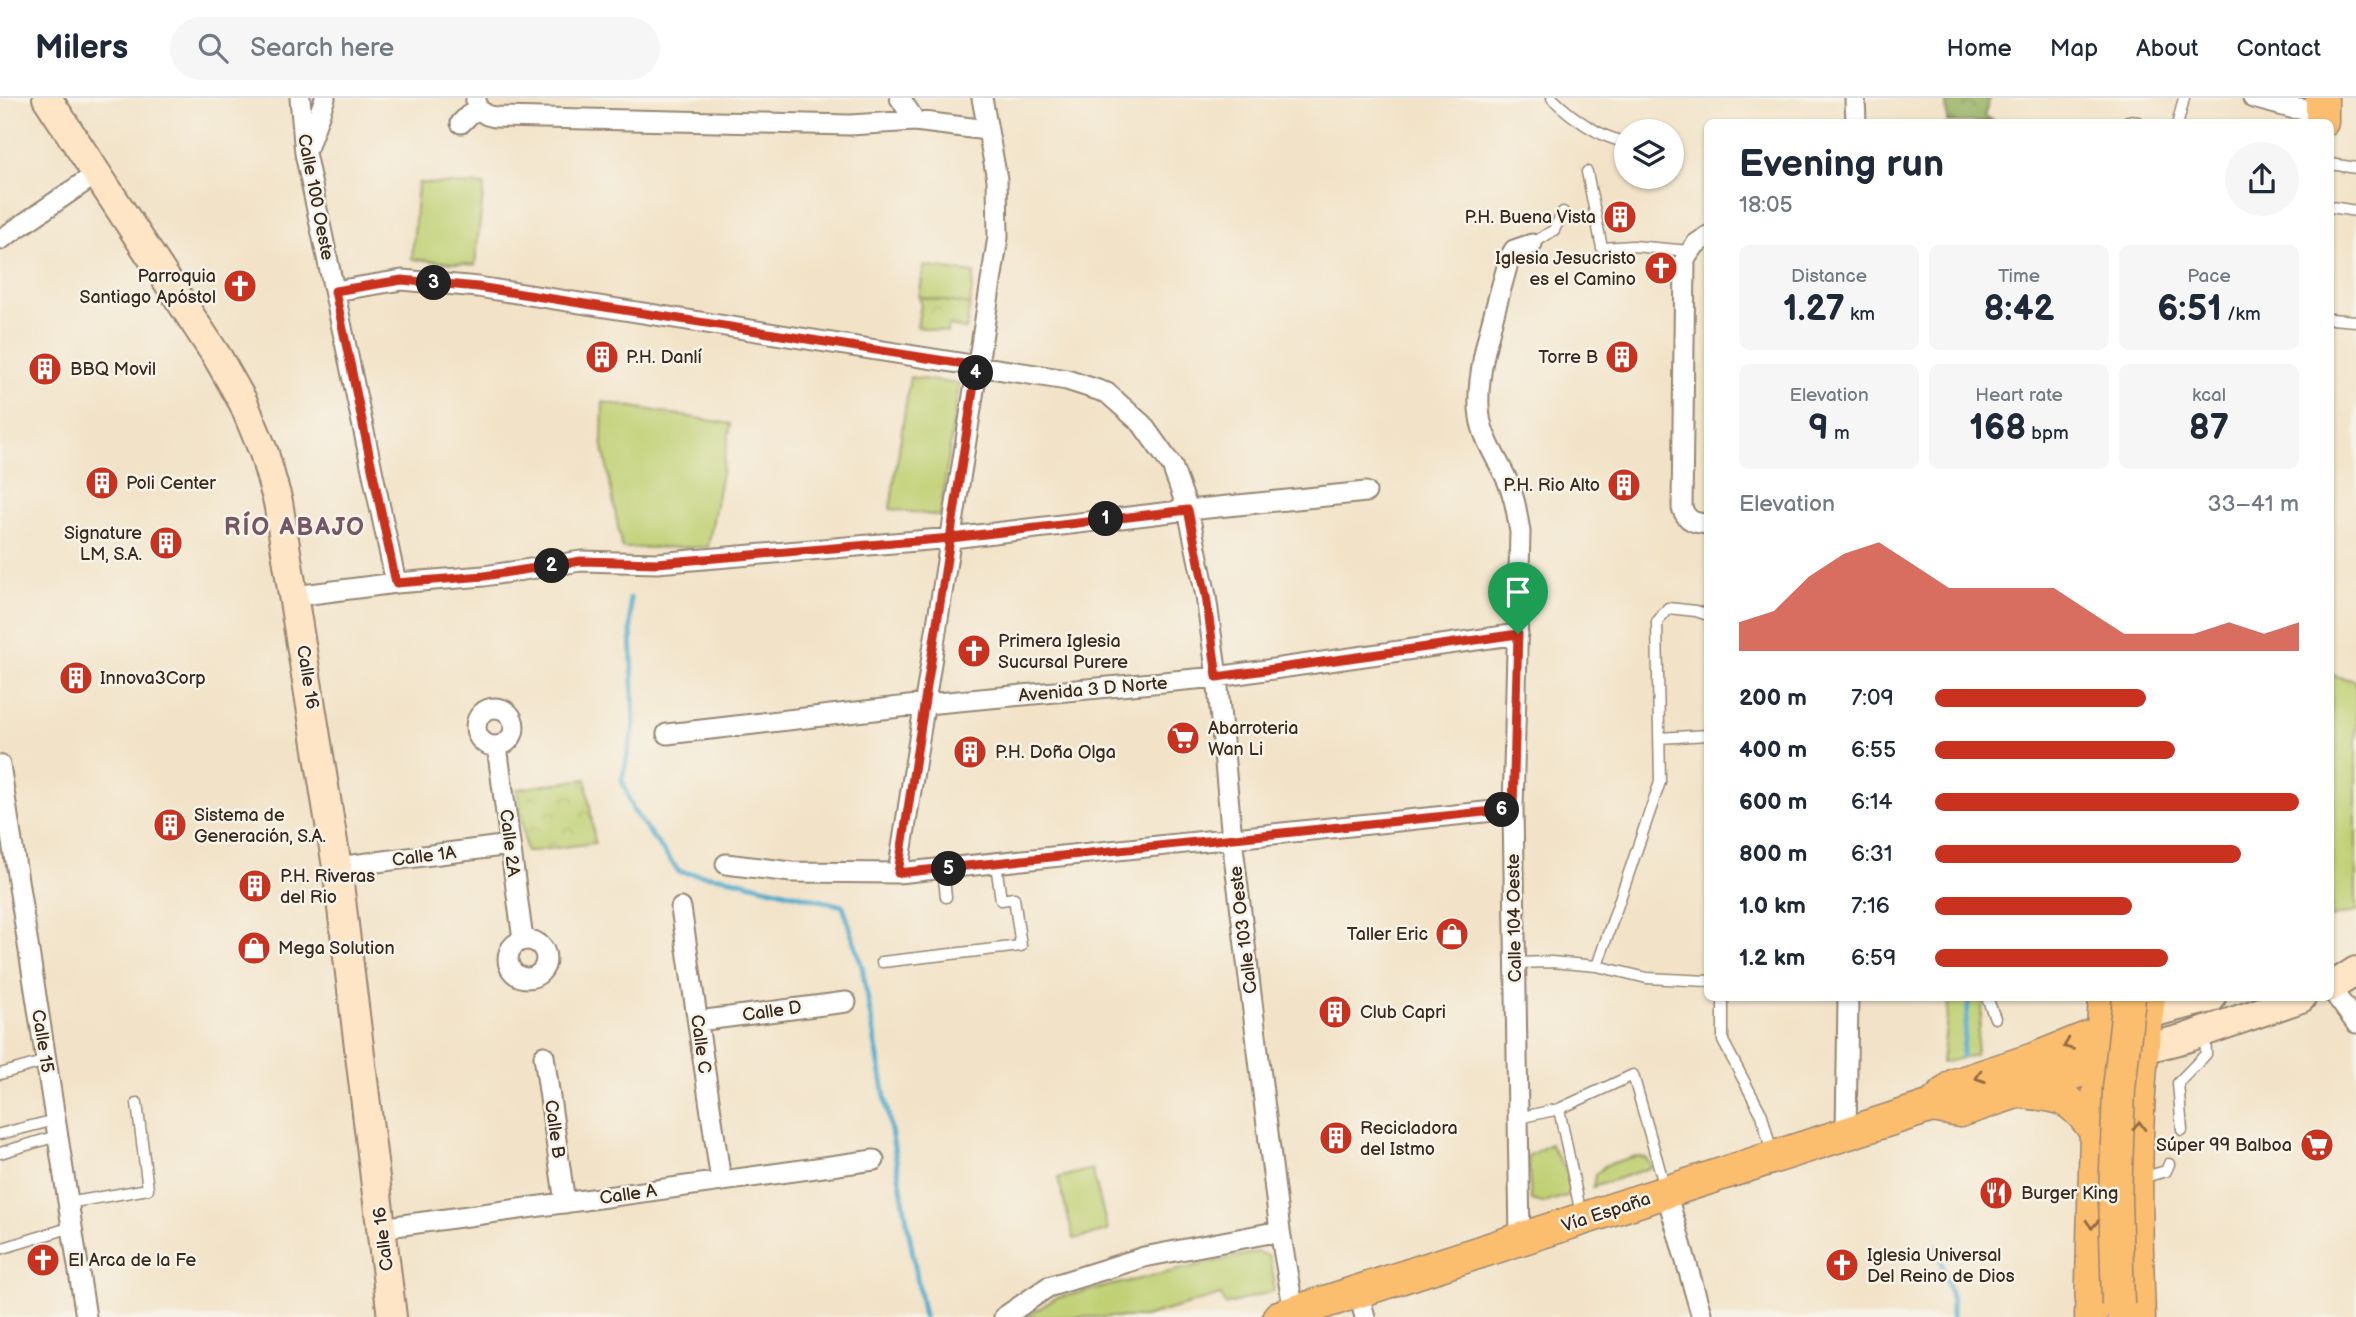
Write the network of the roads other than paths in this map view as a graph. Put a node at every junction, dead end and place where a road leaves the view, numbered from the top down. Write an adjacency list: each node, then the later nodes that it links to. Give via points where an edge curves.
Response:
1 (47, 98): 22 (main road, Calle 16)
2 (300, 98): 18 (street, Calle 100 Oeste)
3 (326, 98): 18 (street)
4 (900, 98): 14 (street)
5 (982, 98): 16 (street)
6 (1552, 98): 17 (lane)
7 (1855, 98): 12 (street)
8 (2184, 98): 13 (lane)
9 (2253, 98): 11 (street)
10 (476, 103): 14 (street, via 486,116 495,117 850,125); 15 (street)
11 (2322, 111)
12 (1856, 119)
13 (2179, 119)
14 (915, 121): 16 (street)
15 (461, 123)
16 (987, 130): 33 (street, via 997,179 998,237)
17 (1614, 140)
18 (305, 153): 30 (street, Calle 100 Oeste)
19 (2334, 164): 20 (lane)
20 (2356, 168)
21 (1587, 172): 29 (lane, via 1602,248)
22 (96, 174): 27 (street); 39 (main road, Calle 16, via 243,402 278,502)
23 (2334, 207): 24 (lane)
24 (2356, 211)
25 (1563, 212): 28 (lane, via 1554,230)
26 (1704, 239): 29 (street)
27 (0, 240)
28 (1532, 244): 41 (street, Calle 104 Oeste, via 1514,250 1509,259 1478,394 1480,419 1515,503 1520,532)
29 (1690, 251): 36 (street, via 1685,259 1682,508 1685,517)
30 (335, 291): 33 (street, Calle 103 Oeste, via 402,280 478,287); 38 (street, Calle 100 Oeste)
31 (2334, 319): 32 (lane)
32 (2356, 321)
33 (977, 366): 35 (street, Calle 103 Oeste, via 1067,380 1107,393 1142,424 1172,466); 37 (street)
34 (1366, 492): 35 (street)
35 (1188, 510): 37 (street); 42 (street, Calle 103 Oeste)
36 (1704, 524)
37 (951, 538): 38 (street, via 657,563 581,561); 43 (street)
38 (396, 583): 39 (street)
39 (295, 596): 54 (main road, Calle 16)
40 (1704, 614): 46 (lane, via 1668,608 1657,622)
41 (1518, 634): 42 (street, Avenida 3 D Norte); 49 (street, Calle 104 Oeste)
42 (1217, 677): 43 (street, Avenida 3 D Norte); 50 (street, Calle 103 Oeste)
43 (926, 704): 44 (street, Avenida 3 D Norte); 56 (street)
44 (667, 734)
45 (1704, 735): 46 (lane)
46 (1659, 738): 62 (lane, via 1660,782)
47 (497, 746): 51 (street, Calle 2A)
48 (0, 765): 83 (street, Calle 15)
49 (1513, 809): 50 (street); 61 (street, Calle 104 Oeste)
50 (1232, 839): 53 (street); 108 (street, Calle 103 Oeste)
51 (510, 845): 54 (street, Calle 1A); 59 (street, Calle 2A)
52 (726, 864): 56 (street, via 791,872)
53 (996, 864): 55 (street); 60 (lane, via 1001,900 1014,898 1021,946)
54 (337, 867): 107 (main road, Calle 16)
55 (943, 870): 56 (street); 57 (lane)
56 (898, 873)
57 (946, 897)
58 (681, 908): 77 (street, Calle C)
59 (523, 940)
60 (882, 962)
61 (1514, 963): 62 (lane); 90 (street, Calle 104 Oeste)
62 (1597, 966): 65 (lane, via 1647,978)
63 (2334, 967): 64 (main road)
64 (2356, 969): 66 (main road)
65 (1704, 981)
66 (2334, 986)
67 (2334, 992): 78 (street)
68 (1723, 1001): 97 (lane, via 1723,1041 1762,1115)
69 (1848, 1001): 95 (street)
70 (1988, 1001): 76 (lane)
71 (2105, 1001): 79 (main road)
72 (2170, 1001): 75 (main road)
73 (2292, 1001): 80 (main road)
74 (846, 1002): 77 (street, Calle D)
75 (2142, 1003): 79 (main road, Vía España); 81 (main road); 112 (main road, bridge, via 2119,1089)
76 (1995, 1018)
77 (698, 1021): 101 (street, Calle C)
78 (2356, 1023)
79 (2102, 1031): 84 (main road); 88 (main road, Vía España, one-way to 88, via 1955,1085)
80 (2204, 1031): 81 (main road); 92 (lane, via 2206,1054 2178,1083)
81 (2143, 1049): 84 (main road, Vía España); 100 (main road, one-way to 81)
82 (544, 1056): 104 (street, Calle B)
83 (46, 1061): 85 (lane); 91 (street, Calle 15)
84 (2099, 1065): 86 (main road, Vía España); 93 (main road)
85 (0, 1074)
86 (2017, 1092): 88 (main road, Vía España, via 1960,1111); 93 (main road, via 2054,1095 2070,1102)
87 (137, 1102): 103 (lane, via 148,1189)
88 (1933, 1106): 95 (main road, Vía España)
89 (1559, 1109): 90 (lane); 102 (lane, via 1633,1074); 105 (lane)
90 (1518, 1118): 109 (street, Calle 104 Oeste)
91 (56, 1128): 94 (lane); 96 (lane); 103 (street, Calle 15)
92 (2182, 1130)
93 (2096, 1132): 112 (main road, one-way to 112)
94 (0, 1134)
95 (1846, 1134): 97 (main road, Vía España)
96 (0, 1153)
97 (1773, 1157): 102 (main road, Vía España)
98 (874, 1160): 101 (street, Calle A)
99 (2169, 1164): 100 (lane, via 2166,1171)
100 (2137, 1180): 112 (main road, via 2136,1233)
101 (721, 1181): 104 (street, Calle A)
102 (1666, 1192): 105 (main road, Vía España); 117 (street)
103 (68, 1203): 106 (street, Calle 15)
104 (565, 1203): 107 (street, Calle A)
105 (1582, 1219): 109 (main road, Vía España)
106 (72, 1227): 110 (lane); 114 (street, Calle 15)
107 (381, 1228): 115 (main road, Calle 16)
108 (1280, 1231): 113 (street, Calle 103 Oeste); 116 (street, via 1144,1257 1060,1283)
109 (1520, 1239): 111 (main road, Vía España)
110 (0, 1250)
111 (1361, 1304): 113 (main road, Vía España)
112 (2117, 1314)
113 (1286, 1315)
114 (86, 1317)
115 (392, 1317)
116 (1004, 1317)
117 (1702, 1317)

